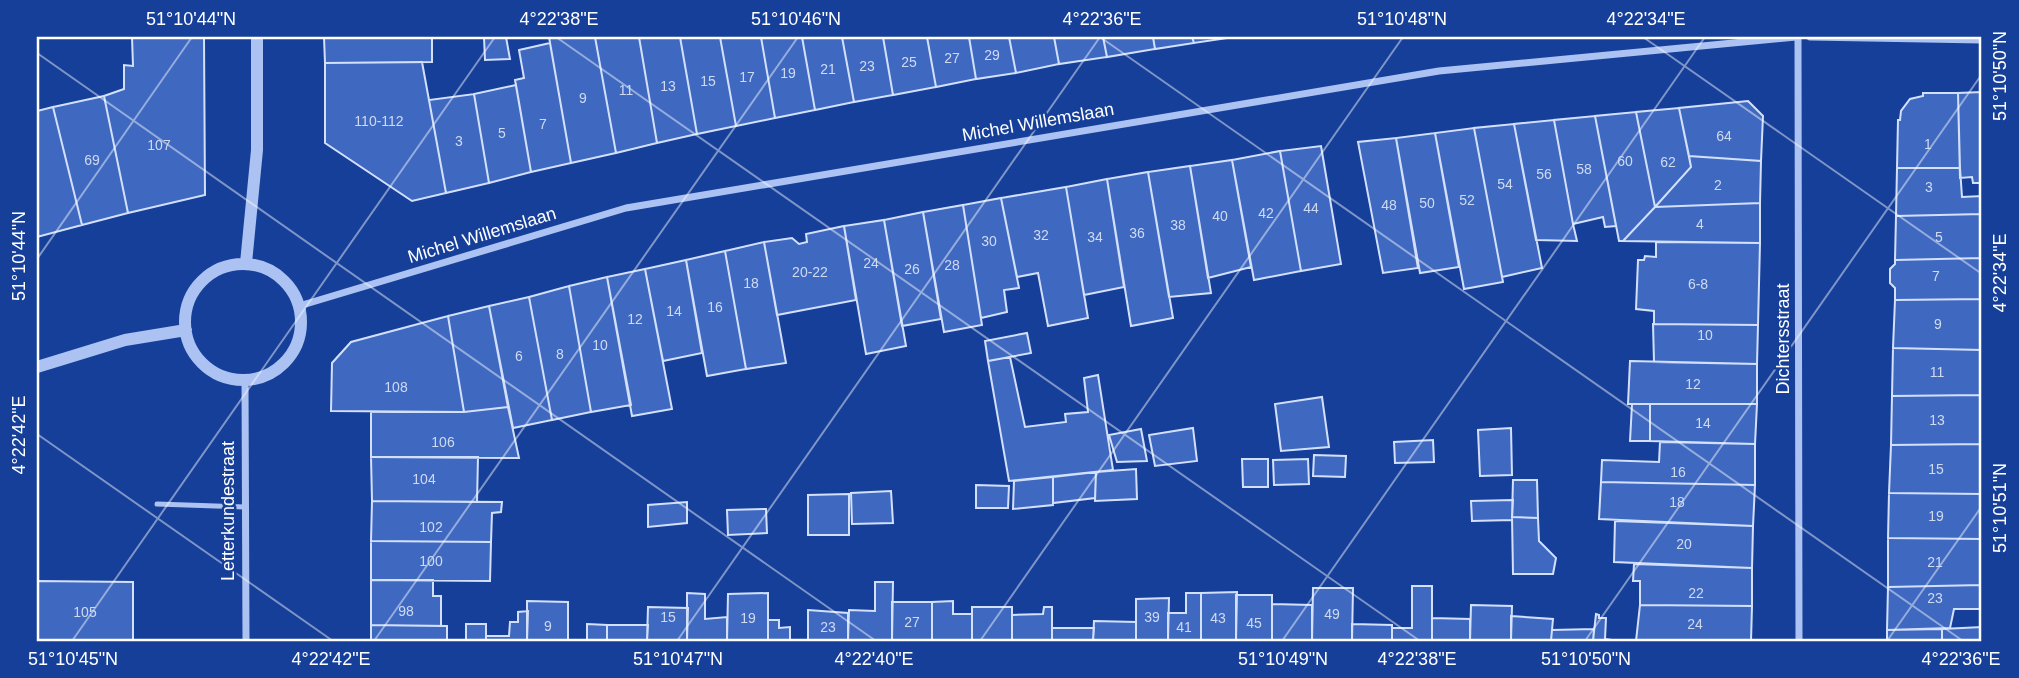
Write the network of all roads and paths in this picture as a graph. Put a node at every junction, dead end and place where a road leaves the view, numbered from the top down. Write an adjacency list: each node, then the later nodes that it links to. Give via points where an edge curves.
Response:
1 (257, 37): 5 (street, via 257,150)
2 (1797, 37): 6 (street, Michel Willemslaan, via 1439,71 626,208); 13 (street, Dichtersstraat)
3 (1810, 37): 4 (street)
4 (1982, 40)
5 (246, 263): 6 (street, via 279,276); 7 (street, via 225,266 205,277 191,294 184,315)
6 (299, 306): 9 (street, via 299,340 291,355 278,368)
7 (186, 330): 8 (street, via 125,340); 9 (street, via 194,355 208,370 225,379)
8 (37, 367)
9 (246, 381): 11 (street, Letterkundestraat)
10 (157, 504): 11 (lane)
11 (245, 506): 12 (street, Letterkundestraat)
12 (246, 641)
13 (1799, 641)

